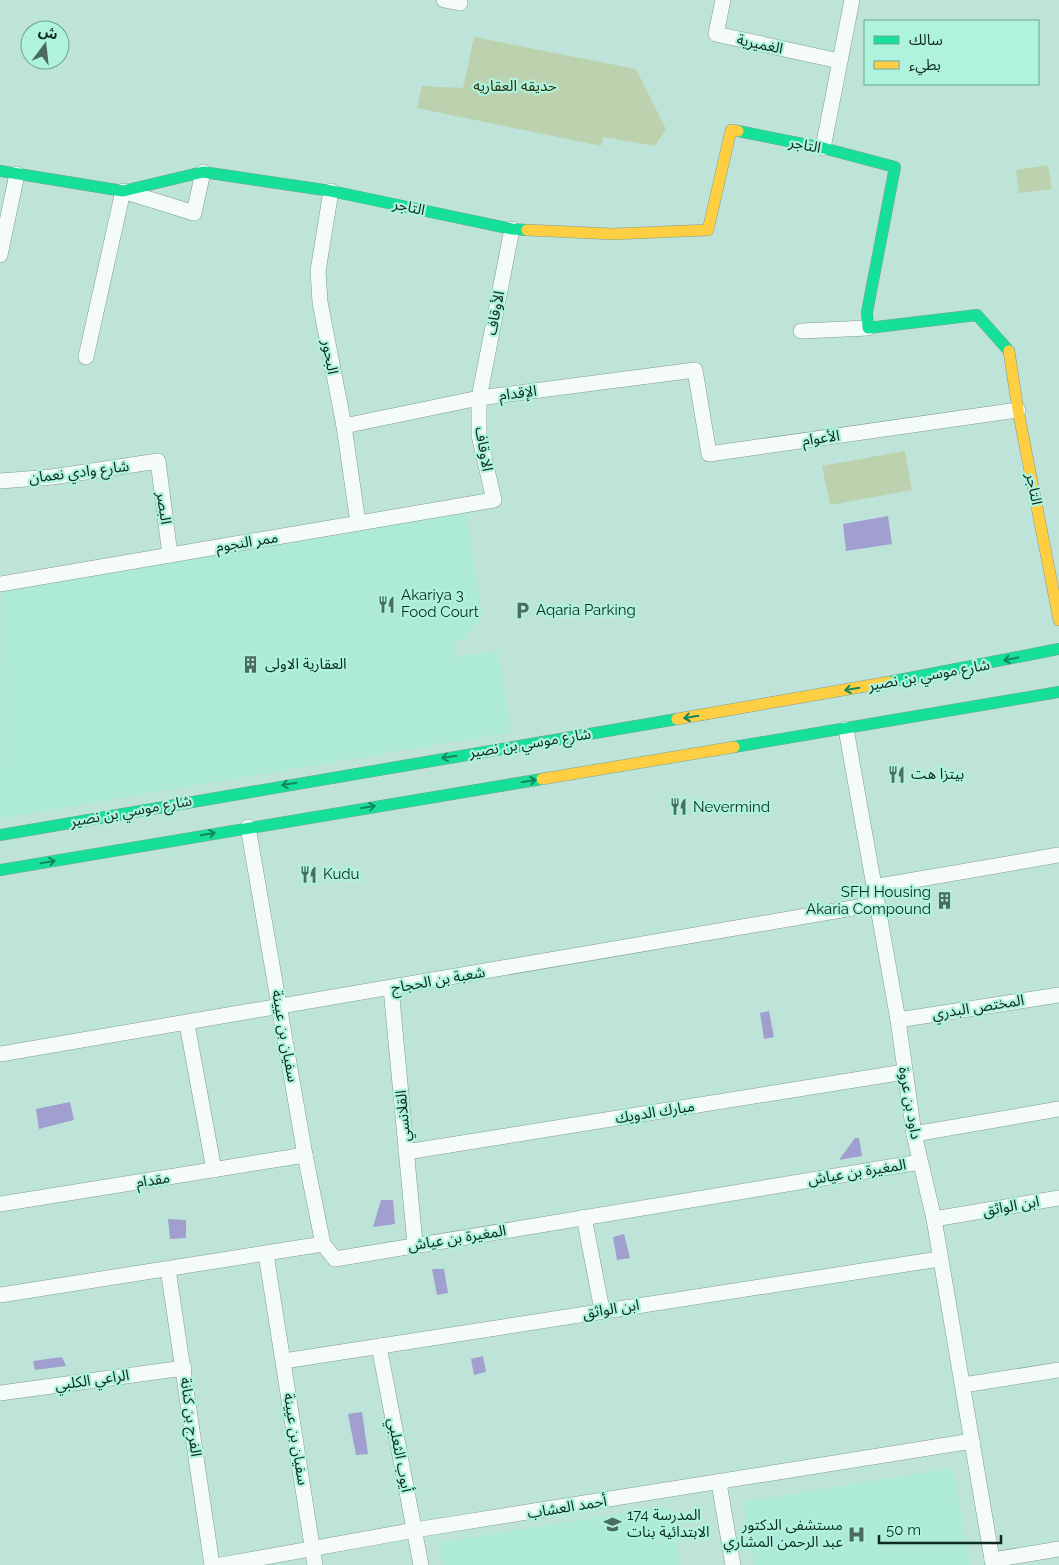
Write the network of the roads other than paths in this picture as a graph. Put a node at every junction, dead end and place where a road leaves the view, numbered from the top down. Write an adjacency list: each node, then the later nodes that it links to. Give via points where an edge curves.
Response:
1 (444, 0): 4 (street)
2 (724, 0): 5 (street, الغميرية, via 716,34)
3 (852, 0): 5 (street)
4 (460, 4)
5 (839, 61): 6 (street)
6 (823, 148): 12 (street, التاجر, via 730,130 708,230 613,234); 14 (street, التاجر, via 895,167 867,312)
7 (0, 171): 9 (street, التاجر)
8 (203, 172): 10 (street, التاجر); 10 (street, التاجر, via 194,213); 11 (street, التاجر)
9 (17, 174): 10 (street, التاجر); 13 (street)
10 (123, 191): 16 (street)
11 (331, 191): 12 (street, التاجر); 20 (street, البحور, via 318,270 320,302)
12 (512, 229): 18 (street, الأوقاف)
13 (0, 255)
14 (868, 328): 15 (street); 19 (street, التاجر, via 978,315 1011,353)
15 (801, 331)
16 (86, 357)
17 (695, 370): 18 (street, الإقدام); 19 (street, الأعوام, via 709,454)
18 (479, 398): 20 (street, الإقدام); 23 (street, الاوقاف, via 479,435)
19 (1018, 410): 27 (street, التاجر)
20 (344, 426): 24 (street, البحور)
21 (158, 461): 22 (street, شارع وادي نعمان, via 52,477); 25 (street, البصر)
22 (0, 481)
23 (494, 500): 24 (street, ممر النجوم)
24 (358, 523): 25 (street, ممر النجوم)
25 (170, 555): 26 (street, ممر النجوم)
26 (0, 584)
27 (1059, 620)
28 (1059, 649): 32 (street, شارع موسي بن نصير, one-way to 32, via 739,709)
29 (1059, 692): 30 (street)
30 (846, 729): 31 (street, one-way to 30); 35 (street, داود بن عروة)
31 (248, 827): 34 (street, one-way to 31); 39 (street, سفيان بن عيينة)
32 (0, 835)
33 (1059, 854): 35 (street)
34 (0, 870)
35 (873, 887): 36 (street, داود بن عروة)
36 (876, 904): 37 (street, شعبة بن الحجاج); 40 (street, داود بن عروة)
37 (391, 988): 39 (street, شعبة بن الحجاج); 46 (street, القلانسي)
38 (1059, 995): 40 (street, المختص البدري)
39 (280, 1007): 41 (street, شعبة بن الحجاج); 47 (street, سفيان بن عيينة)
40 (898, 1020): 43 (street, داود بن عروة)
41 (186, 1024): 42 (street, شعبة بن الحجاج); 49 (street)
42 (0, 1054)
43 (904, 1072): 45 (street, داود بن عروة); 46 (street, مبارك الدويك)
44 (1059, 1109): 45 (street)
45 (914, 1134): 48 (street, داود بن عروة)
46 (406, 1152): 55 (street, القلانسي)
47 (305, 1155): 49 (street, مقدام); 54 (street, سفيان بن عيينة)
48 (920, 1162): 52 (street, المغيرة بن عياش); 53 (street, داود بن عروة)
49 (214, 1170): 51 (street, مقدام)
50 (1059, 1198): 53 (street, ابن الواثق)
51 (0, 1204)
52 (584, 1217): 55 (street, المغيرة بن عياش); 60 (street)
53 (934, 1219): 57 (street, داود بن عروة)
54 (323, 1244): 55 (street, المغيرة بن عياش, via 335,1259); 56 (street)
55 (415, 1244)
56 (266, 1254): 58 (street); 62 (street, سفيان بن عيينة)
57 (940, 1259): 60 (street, ابن الواثق); 65 (street, داود بن عروة)
58 (168, 1269): 59 (street); 63 (street, الفرج بن كنانة)
59 (0, 1296)
60 (602, 1310): 61 (street, ابن الواثق)
61 (379, 1346): 62 (street, ابن الواثق); 69 (street, أيوب الثعلبي)
62 (284, 1361): 70 (street, سفيان بن عيينة)
63 (184, 1368): 66 (street, الراعي الكلبي); 73 (street, الفرج بن كنانة)
64 (1059, 1370): 65 (street)
65 (963, 1385): 67 (street, داود بن عروة)
66 (0, 1393)
67 (972, 1441): 68 (street, أحمد العشاب); 72 (street, داود بن عروة)
68 (719, 1483): 69 (street, أحمد العشاب); 77 (street)
69 (415, 1530): 70 (street, أحمد العشاب); 76 (street, أيوب الثعلبي)
70 (312, 1548): 74 (street, أحمد العشاب); 75 (street, سفيان بن عيينة)
71 (1059, 1549): 72 (street)
72 (992, 1562)
73 (212, 1565)
74 (221, 1565)
75 (315, 1565)
76 (421, 1565)
77 (733, 1565)

